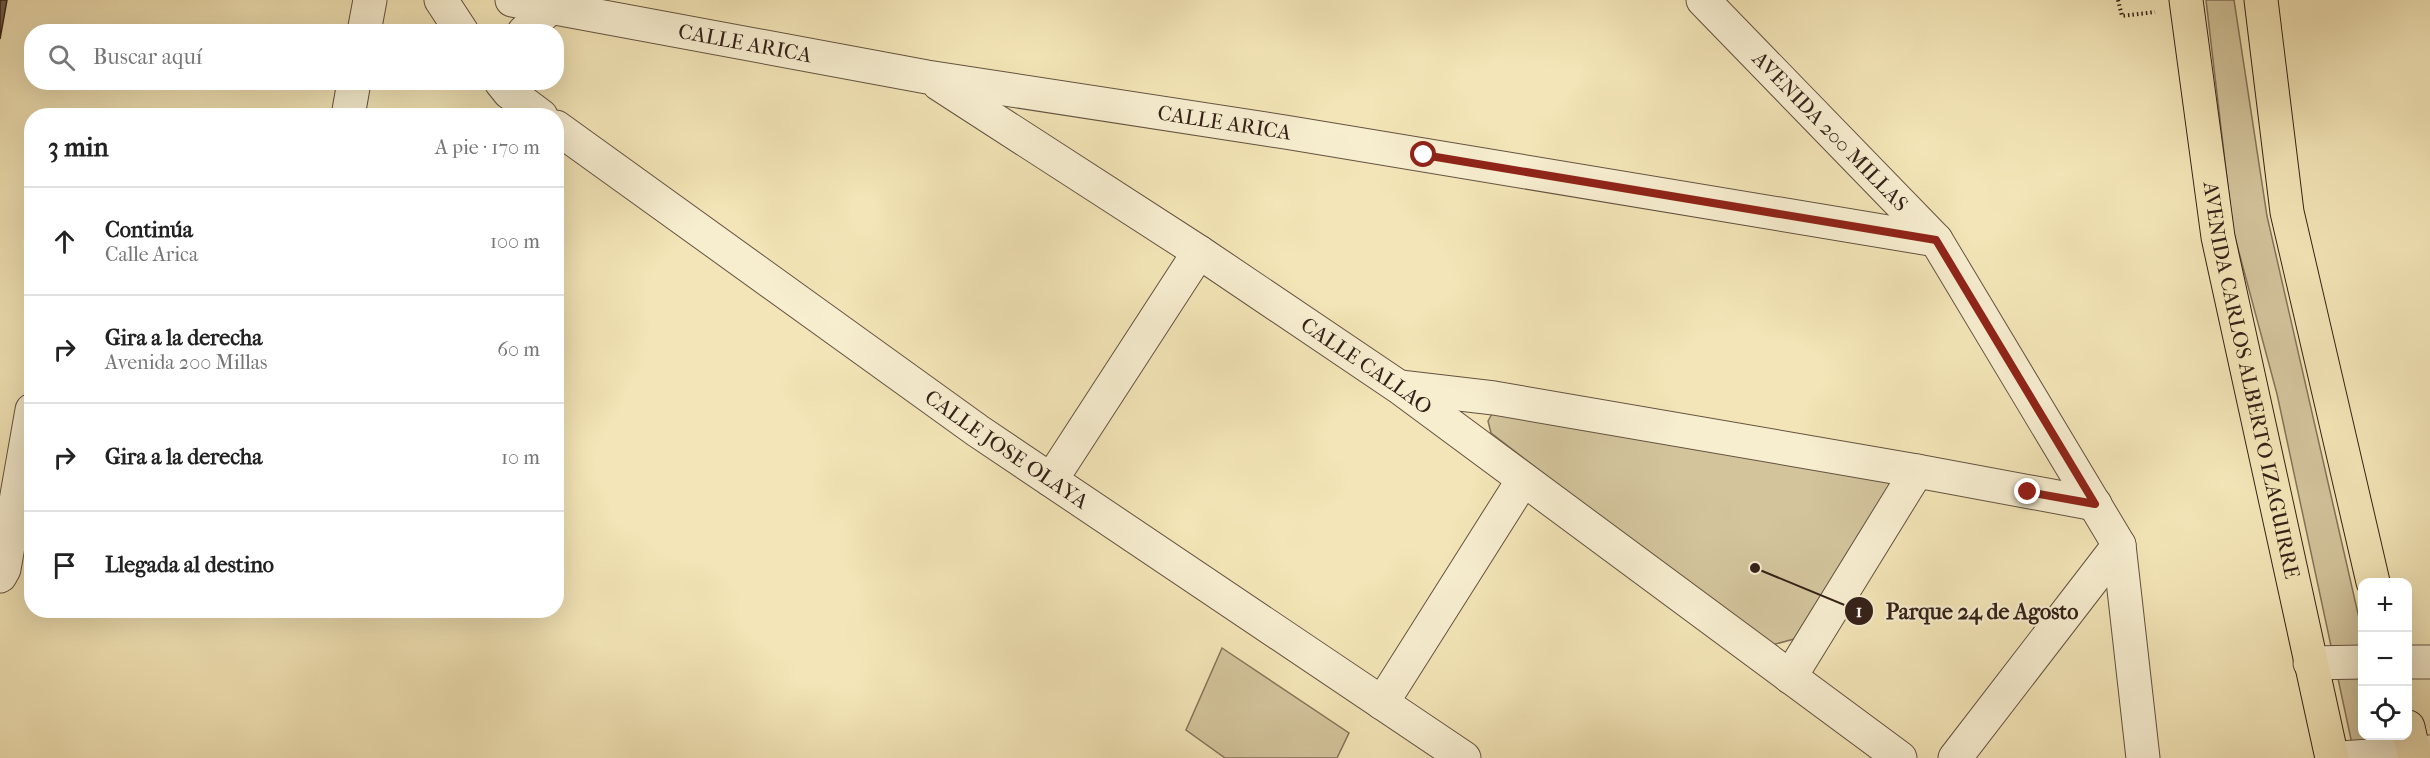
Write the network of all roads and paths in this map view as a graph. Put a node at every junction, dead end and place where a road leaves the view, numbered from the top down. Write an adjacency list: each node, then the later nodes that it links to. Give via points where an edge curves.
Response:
1 (370, 0): 9 (street)
2 (441, 0): 10 (street)
3 (512, 0): 8 (street, CALLE ARICA)
4 (1703, 0): 20 (street, AVENIDA 200 MILLAS)
5 (2118, 0): 7 (path, via 2122,16)
6 (2261, 0): 30 (main road, via 2287,213)
7 (2186, 4): 34 (main road, AVENIDA CARLOS ALBERTO IZAGUIRRE, via 2218,237)
8 (551, 7): 11 (street); 12 (street, CALLE ARICA)
9 (366, 24)
10 (457, 24)
11 (533, 24)
12 (927, 77): 15 (street, CALLE ARICA); 19 (street, CALLE CALLAO)
13 (353, 90): 16 (street)
14 (512, 90): 17 (street)
15 (1055, 97): 19 (street, via 1042,118); 20 (street, CALLE ARICA)
16 (349, 108)
17 (532, 108)
18 (564, 133): 25 (street, CALLE JOSE OLAYA)
19 (1037, 148): 21 (street, CALLE CALLAO)
20 (1936, 240): 27 (street, AVENIDA 200 MILLAS)
21 (1199, 252): 22 (street, CALLE CALLAO); 25 (street)
22 (1399, 387): 24 (street, via 1494,398); 26 (street, CALLE CALLAO)
23 (24, 456): 29 (street)
24 (1917, 471): 27 (street); 35 (street)
25 (1051, 480): 36 (street, CALLE JOSE OLAYA)
26 (1523, 480): 35 (street, CALLE CALLAO); 36 (street)
27 (2095, 504): 28 (street, AVENIDA 200 MILLAS)
28 (2119, 545): 40 (street); 41 (street, AVENIDA 200 MILLAS)
29 (0, 576)
30 (2372, 578)
31 (2358, 662): 34 (street)
32 (2412, 662): 33 (street)
33 (2430, 662)
34 (2310, 663): 42 (main road, AVENIDA CARLOS ALBERTO IZAGUIRRE)
35 (1790, 677): 39 (street, CALLE CALLAO)
36 (1382, 703): 38 (street, CALLE JOSE OLAYA)
37 (2417, 748): 43 (street)
38 (1464, 758)
39 (1900, 758)
40 (1955, 758)
41 (2143, 758)
42 (2332, 758)
43 (2340, 758)

